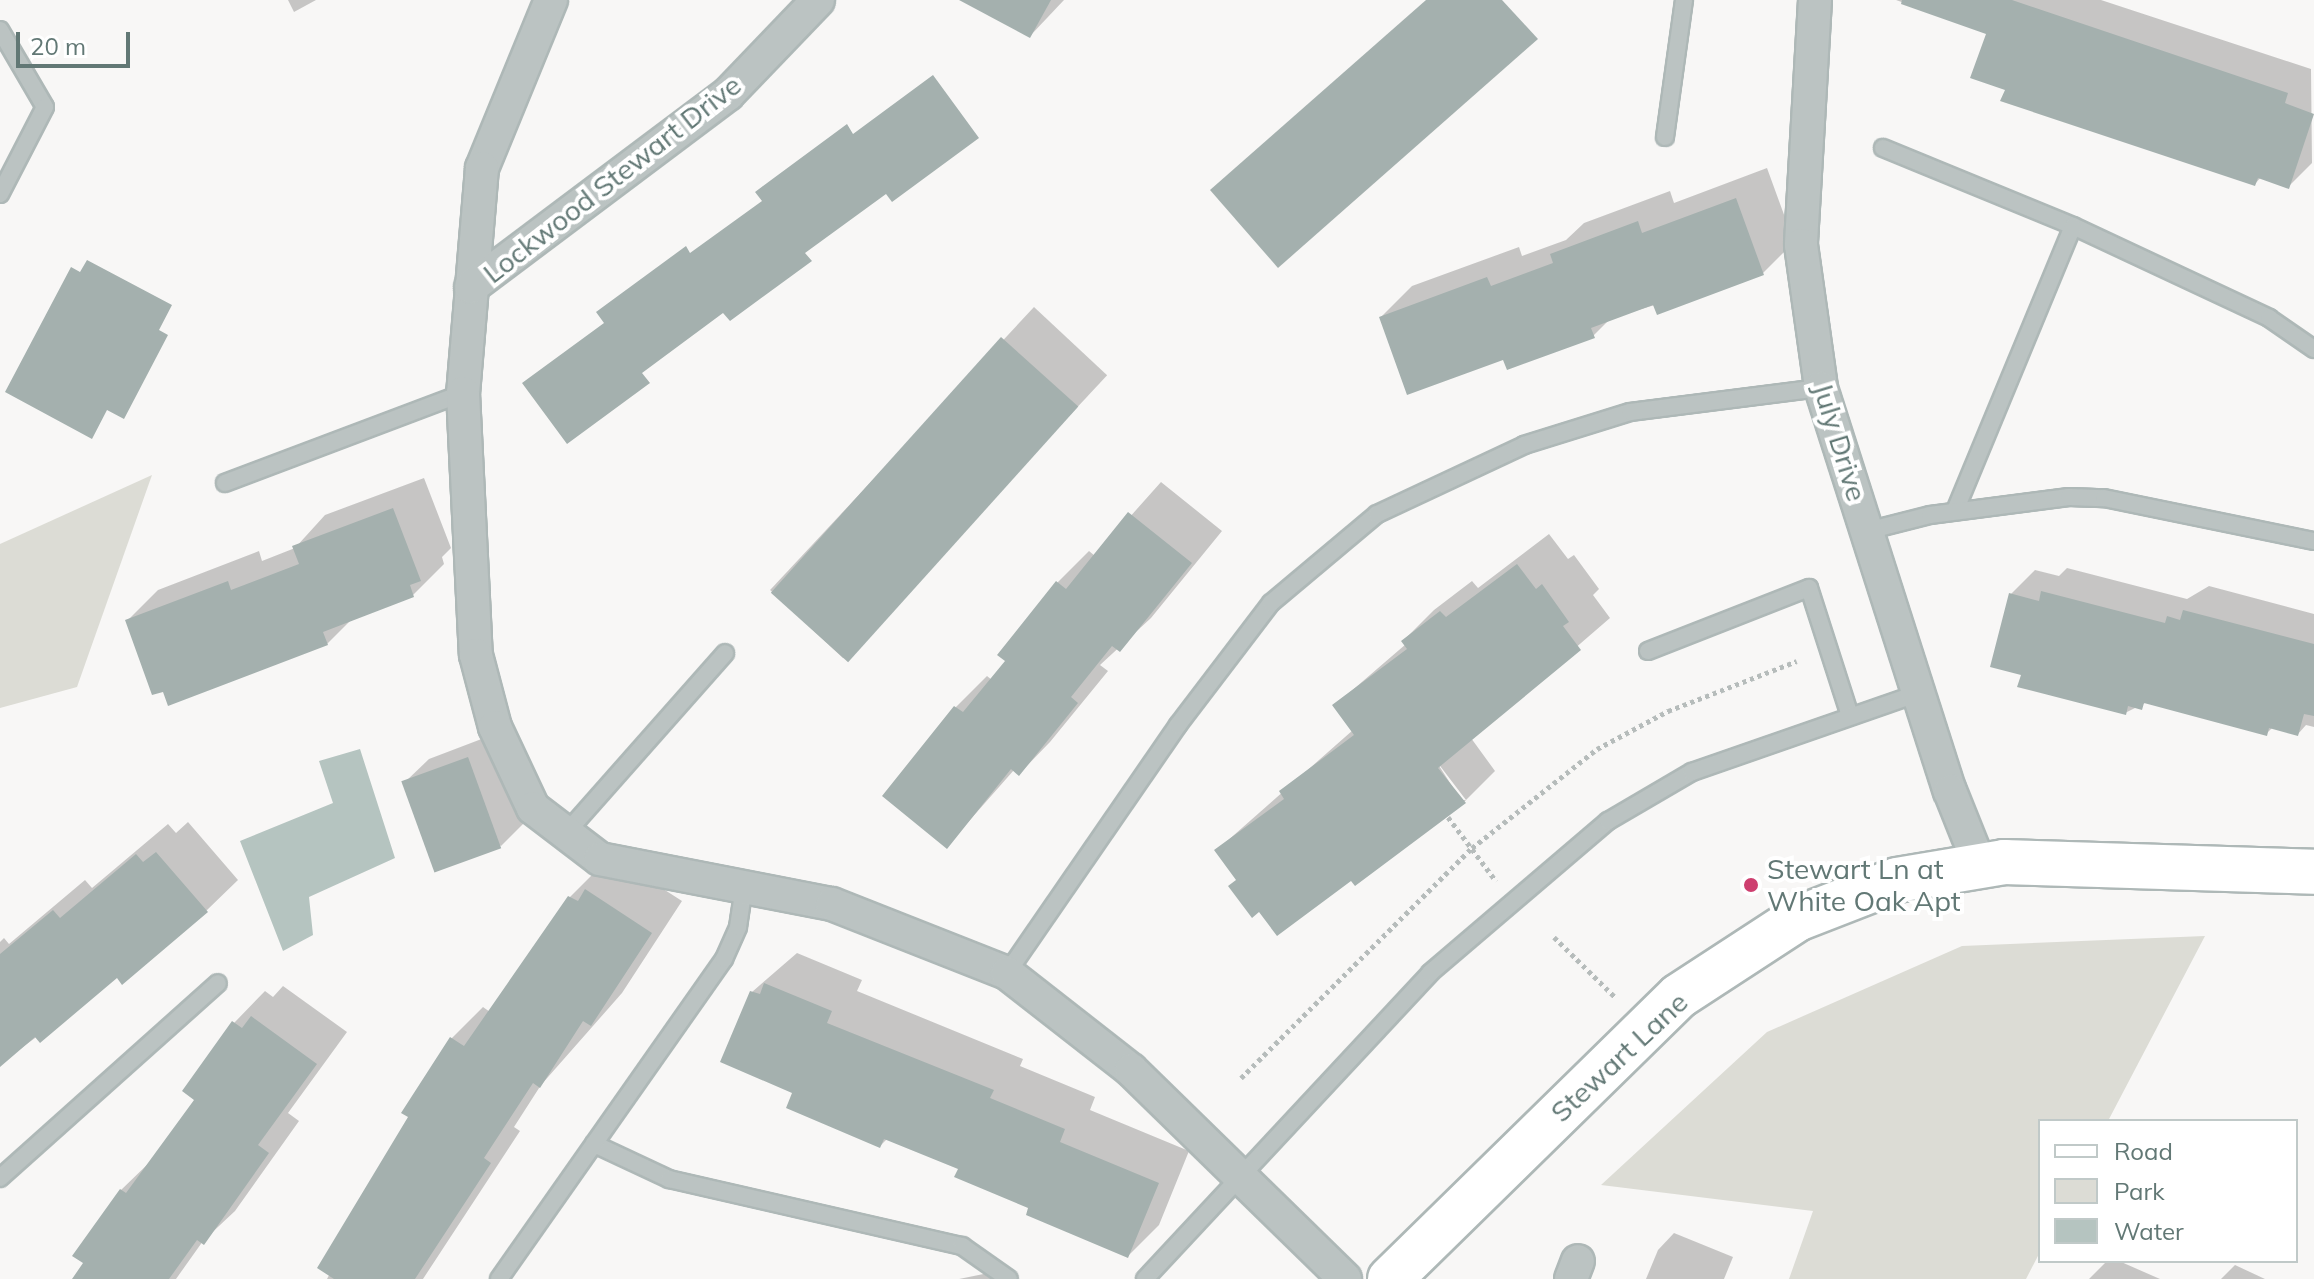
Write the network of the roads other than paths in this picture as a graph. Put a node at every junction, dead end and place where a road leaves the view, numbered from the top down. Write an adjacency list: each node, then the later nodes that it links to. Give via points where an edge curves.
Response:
1 (551, 0): 10 (street, Lockwood Stewart Drive, via 482,168)
2 (818, 0): 10 (street, Lockwood Stewart Drive, via 728,94)
3 (1684, 0): 6 (lane)
4 (1815, 0): 12 (street, July Drive, via 1801,245)
5 (0, 30): 8 (lane, via 45,107)
6 (1665, 137)
7 (1883, 148): 9 (lane)
8 (0, 194)
9 (2073, 226): 11 (lane, via 2269,318); 15 (lane)
10 (471, 287): 13 (street, Lockwood Stewart Drive)
11 (2314, 349)
12 (1821, 388): 16 (street, July Drive); 26 (lane, via 1630,412 1524,445 1377,514 1271,603 1178,725)
13 (463, 393): 14 (lane); 22 (street, Lockwood Stewart Drive, via 476,655 495,727 533,808)
14 (225, 483)
15 (1955, 511): 16 (lane); 17 (lane, via 2069,497 2104,498)
16 (1867, 531): 20 (street, July Drive)
17 (2314, 541)
18 (1648, 651): 21 (lane, via 1809,588)
19 (725, 653): 22 (lane)
20 (1919, 693): 21 (lane); 23 (street, July Drive)
21 (1850, 716): 30 (lane, via 1692,772 1608,821 1430,973)
22 (566, 833): 25 (street, Lockwood Stewart Drive, via 600,859)
23 (1980, 866): 24 (street, Stewart Lane, via 2004,862); 35 (street, Stewart Lane, via 1897,880 1797,919 1679,996)
24 (2314, 872)
25 (744, 887): 26 (street, Lockwood Stewart Drive, via 832,904); 28 (lane, via 738,927 724,959)
26 (1007, 973): 30 (street, Lockwood Stewart Drive, via 1131,1070)
27 (218, 983): 29 (lane)
28 (594, 1144): 31 (lane); 32 (lane, via 669,1179 962,1246)
29 (0, 1178)
30 (1242, 1179): 33 (lane); 34 (street, Lockwood Stewart Drive)
31 (499, 1279)
32 (1009, 1279)
33 (1145, 1279)
34 (1345, 1279)
35 (1390, 1279)

